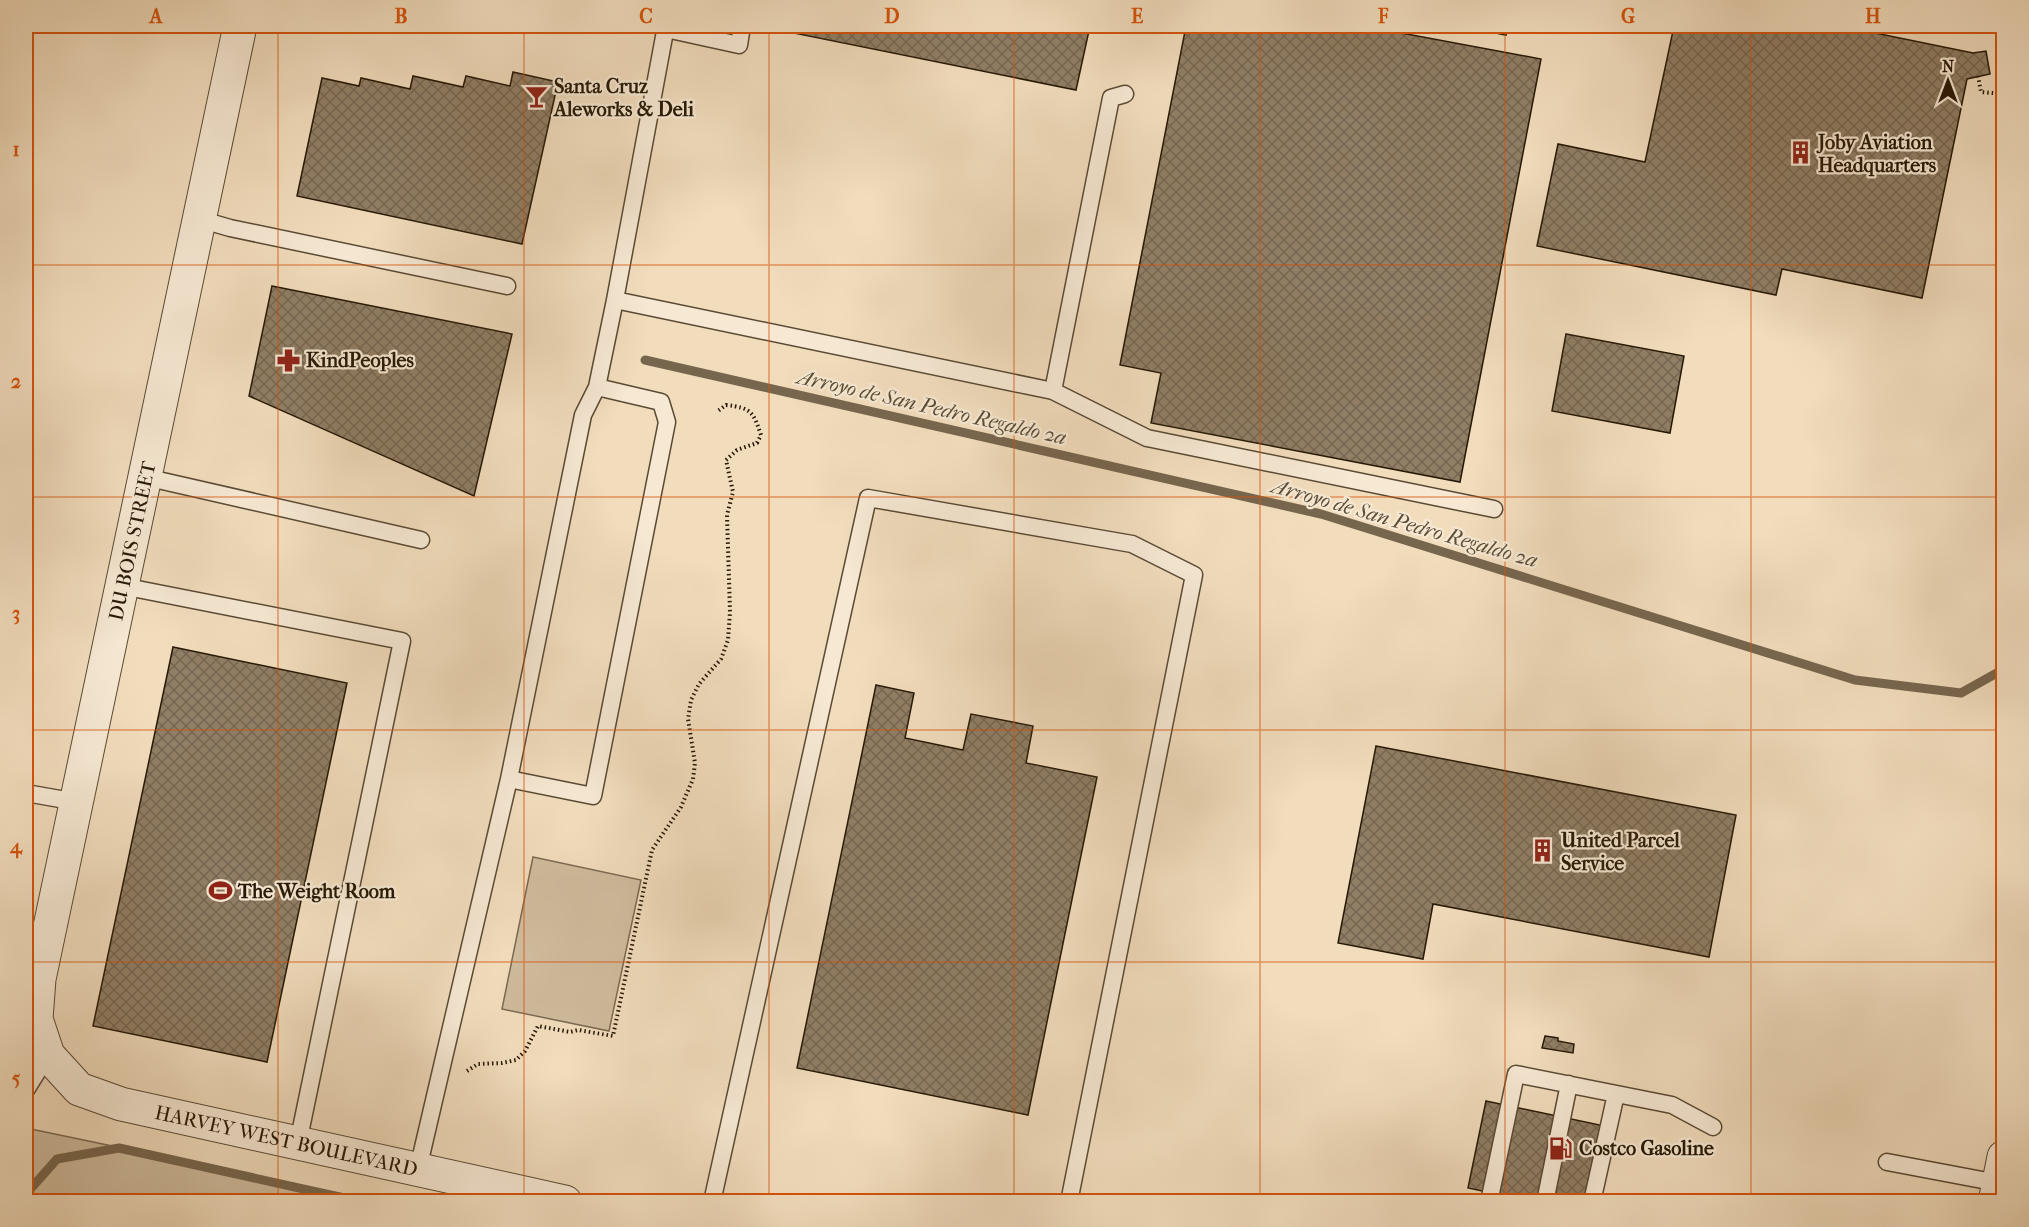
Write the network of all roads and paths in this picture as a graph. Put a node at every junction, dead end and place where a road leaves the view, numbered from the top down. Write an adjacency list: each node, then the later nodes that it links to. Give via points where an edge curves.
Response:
1 (240, 26): 7 (street, DU BOIS STREET)
2 (742, 26): 3 (lane, via 739,45)
3 (666, 27): 9 (lane)
4 (1978, 76): 6 (path, via 1982,92)
5 (1125, 94): 11 (lane, via 1111,98)
6 (2004, 94)
7 (199, 219): 8 (lane); 13 (street, DU BOIS STREET)
8 (507, 286)
9 (615, 300): 10 (lane); 11 (lane)
10 (597, 387): 17 (lane, via 583,415); 17 (lane, via 661,402 668,422 593,796)
11 (1053, 391): 14 (lane, via 1147,438)
12 (718, 411): 21 (path, via 726,405 742,407 754,415 761,435 757,443 737,450 726,460 733,492 727,515 728,640 721,659 691,700 688,719 695,763 693,779 681,807 652,850 613,1036 538,1026 516,1060 478,1064)
13 (145, 477): 15 (lane); 16 (street, DU BOIS STREET)
14 (1494, 509)
15 (421, 540)
16 (123, 586): 19 (street, DU BOIS STREET); 26 (lane, via 402,641)
17 (509, 779): 28 (lane)
18 (26, 794): 19 (lane)
19 (77, 802): 20 (street, DU BOIS STREET, via 39,979)
20 (37, 1057): 23 (lane); 26 (street, HARVEY WEST BOULEVARD, via 79,1089 121,1104)
21 (465, 1073)
22 (1569, 1084): 24 (lane); 35 (lane, via 1516,1074); 36 (lane)
23 (26, 1090)
24 (1616, 1094): 25 (lane, via 1672,1105); 37 (lane)
25 (1713, 1127)
26 (298, 1143): 28 (street, HARVEY WEST BOULEVARD)
27 (1887, 1162): 29 (lane)
28 (418, 1169): 32 (street, HARVEY WEST BOULEVARD)
29 (1999, 1181)
30 (163, 1202): 31 (path, via 178,1198)
31 (219, 1202)
32 (565, 1202)
33 (712, 1202): 34 (lane, via 868,498 1132,544 1194,575)
34 (1069, 1202)
35 (1489, 1202)
36 (1545, 1202)
37 (1593, 1202)

